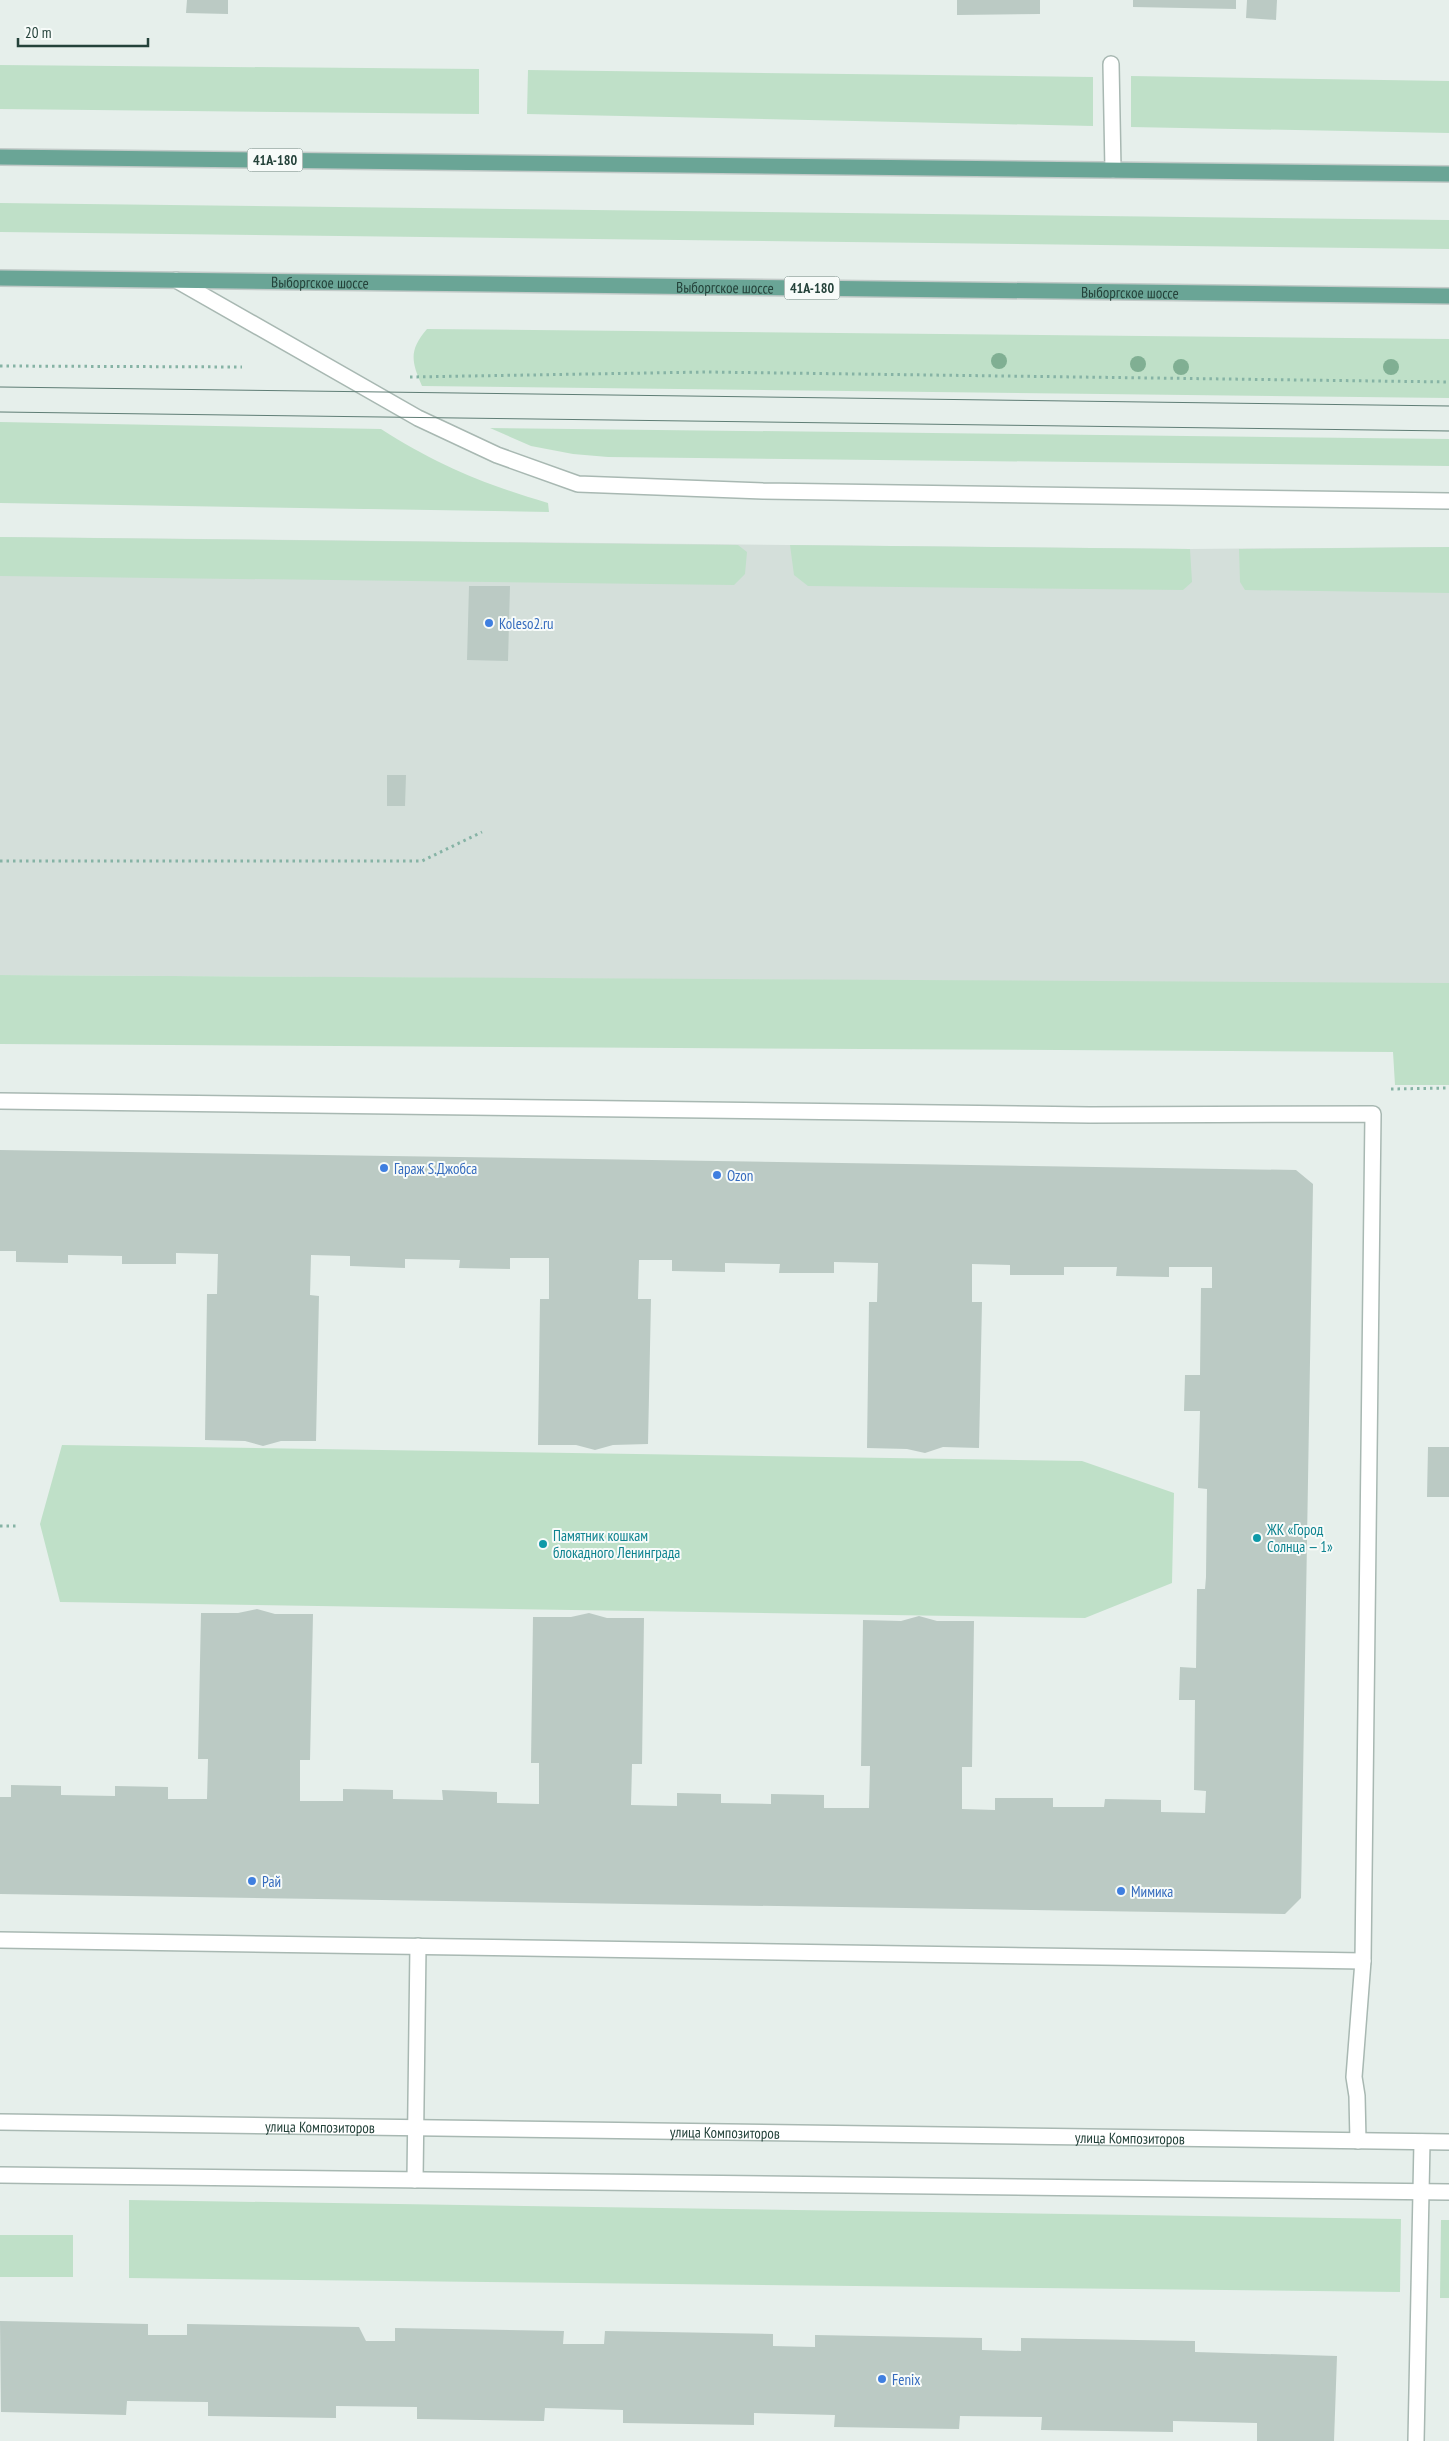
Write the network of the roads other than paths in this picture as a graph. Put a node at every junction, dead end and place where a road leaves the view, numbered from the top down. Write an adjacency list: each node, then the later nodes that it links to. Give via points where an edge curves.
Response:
1 (1111, 64): 3 (street)
2 (0, 157): 3 (main road, 41А-180)
3 (1113, 170): 4 (main road, 41А-180)
4 (1449, 174)
5 (0, 278): 6 (main road, Выборгское шоссе / 41А-180)
6 (176, 280): 7 (main road, Выборгское шоссе / 41А-180); 8 (street, via 418,418 497,455 578,484 763,492)
7 (1449, 296)
8 (1449, 501)
9 (0, 1101): 12 (street, via 1060,1114 1373,1114)
10 (0, 1940): 11 (street)
11 (418, 1946): 12 (street); 14 (street)
12 (1363, 1961): 15 (street, via 1354,2077)
13 (0, 2122): 14 (street, улица Композиторов)
14 (415, 2128): 15 (street, улица Композиторов); 19 (street)
15 (1358, 2141): 16 (street, улица Композиторов)
16 (1422, 2142): 17 (street, улица Композиторов); 20 (street)
17 (1449, 2142)
18 (0, 2175): 19 (street)
19 (414, 2180): 20 (street)
20 (1422, 2192): 21 (street); 22 (street)
21 (1449, 2192)
22 (1416, 2441)

